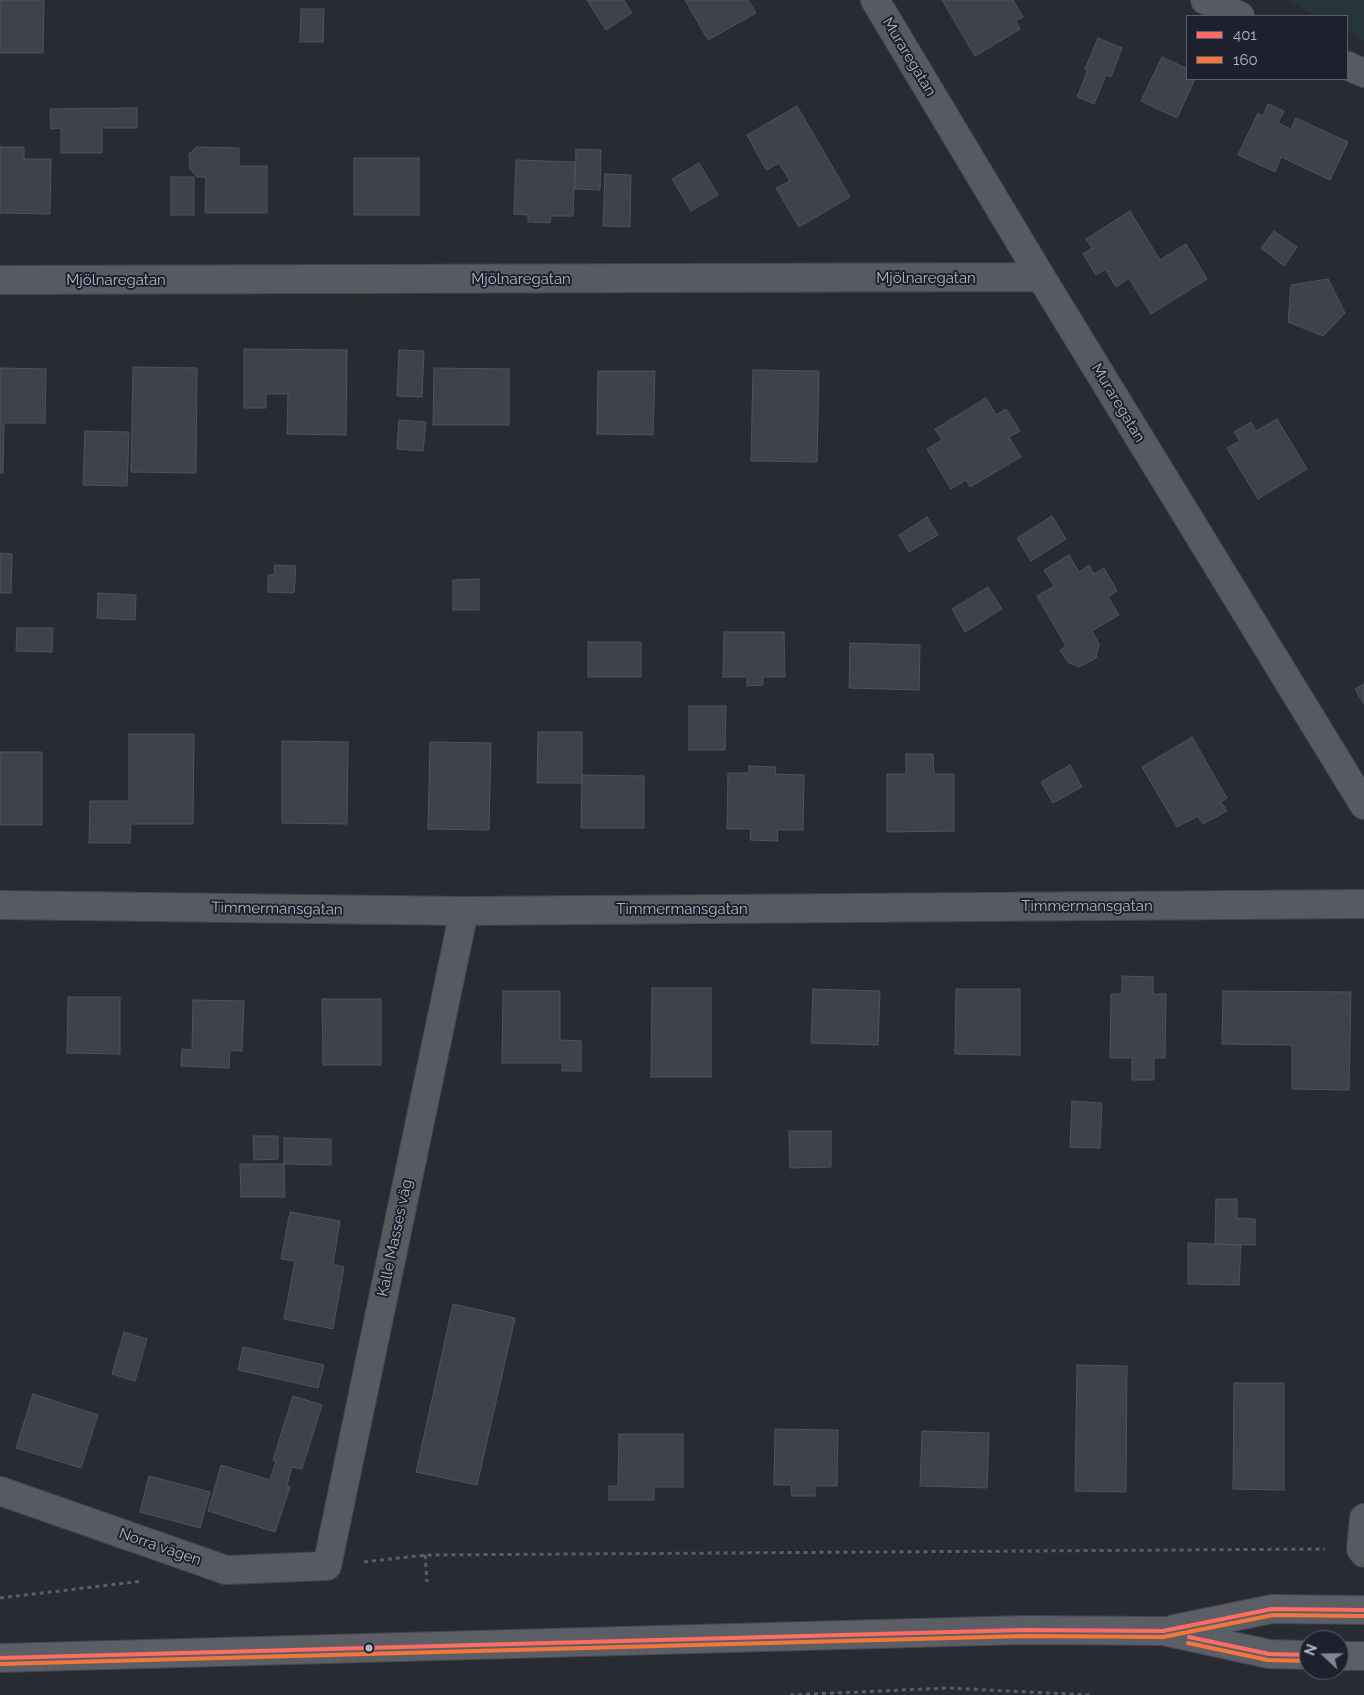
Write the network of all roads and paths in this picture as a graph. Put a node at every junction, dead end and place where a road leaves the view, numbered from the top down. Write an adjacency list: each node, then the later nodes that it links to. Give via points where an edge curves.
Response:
1 (874, 0): 6 (street, Muraregatan)
2 (1205, 0): 3 (street)
3 (1238, 15)
4 (1349, 66): 5 (street)
5 (1364, 73)
6 (1041, 277): 7 (street, Mjölnaregatan); 8 (street, Muraregatan)
7 (0, 280)
8 (1364, 805)
9 (1364, 904): 11 (street, Timmermansgatan)
10 (0, 905): 11 (street, Timmermansgatan)
11 (464, 911): 16 (street, Kalle Masses väg)
12 (0, 1491): 16 (street, Norra vägen, via 226,1570)
13 (1364, 1518): 14 (street)
14 (1363, 1551): 15 (path)
15 (425, 1556): 16 (path); 18 (path)
16 (326, 1566)
17 (146, 1580): 19 (path)
18 (427, 1582)
19 (0, 1598)
20 (1364, 1610): 21 (main road, via 1272,1609)
21 (1162, 1631): 22 (main road, via 1269,1654); 25 (main road, via 1024,1630)
22 (1299, 1655)
23 (1349, 1656): 24 (main road)
24 (1364, 1656)
25 (0, 1658)
26 (790, 1695): 27 (path, via 948,1688)
27 (1090, 1695)

